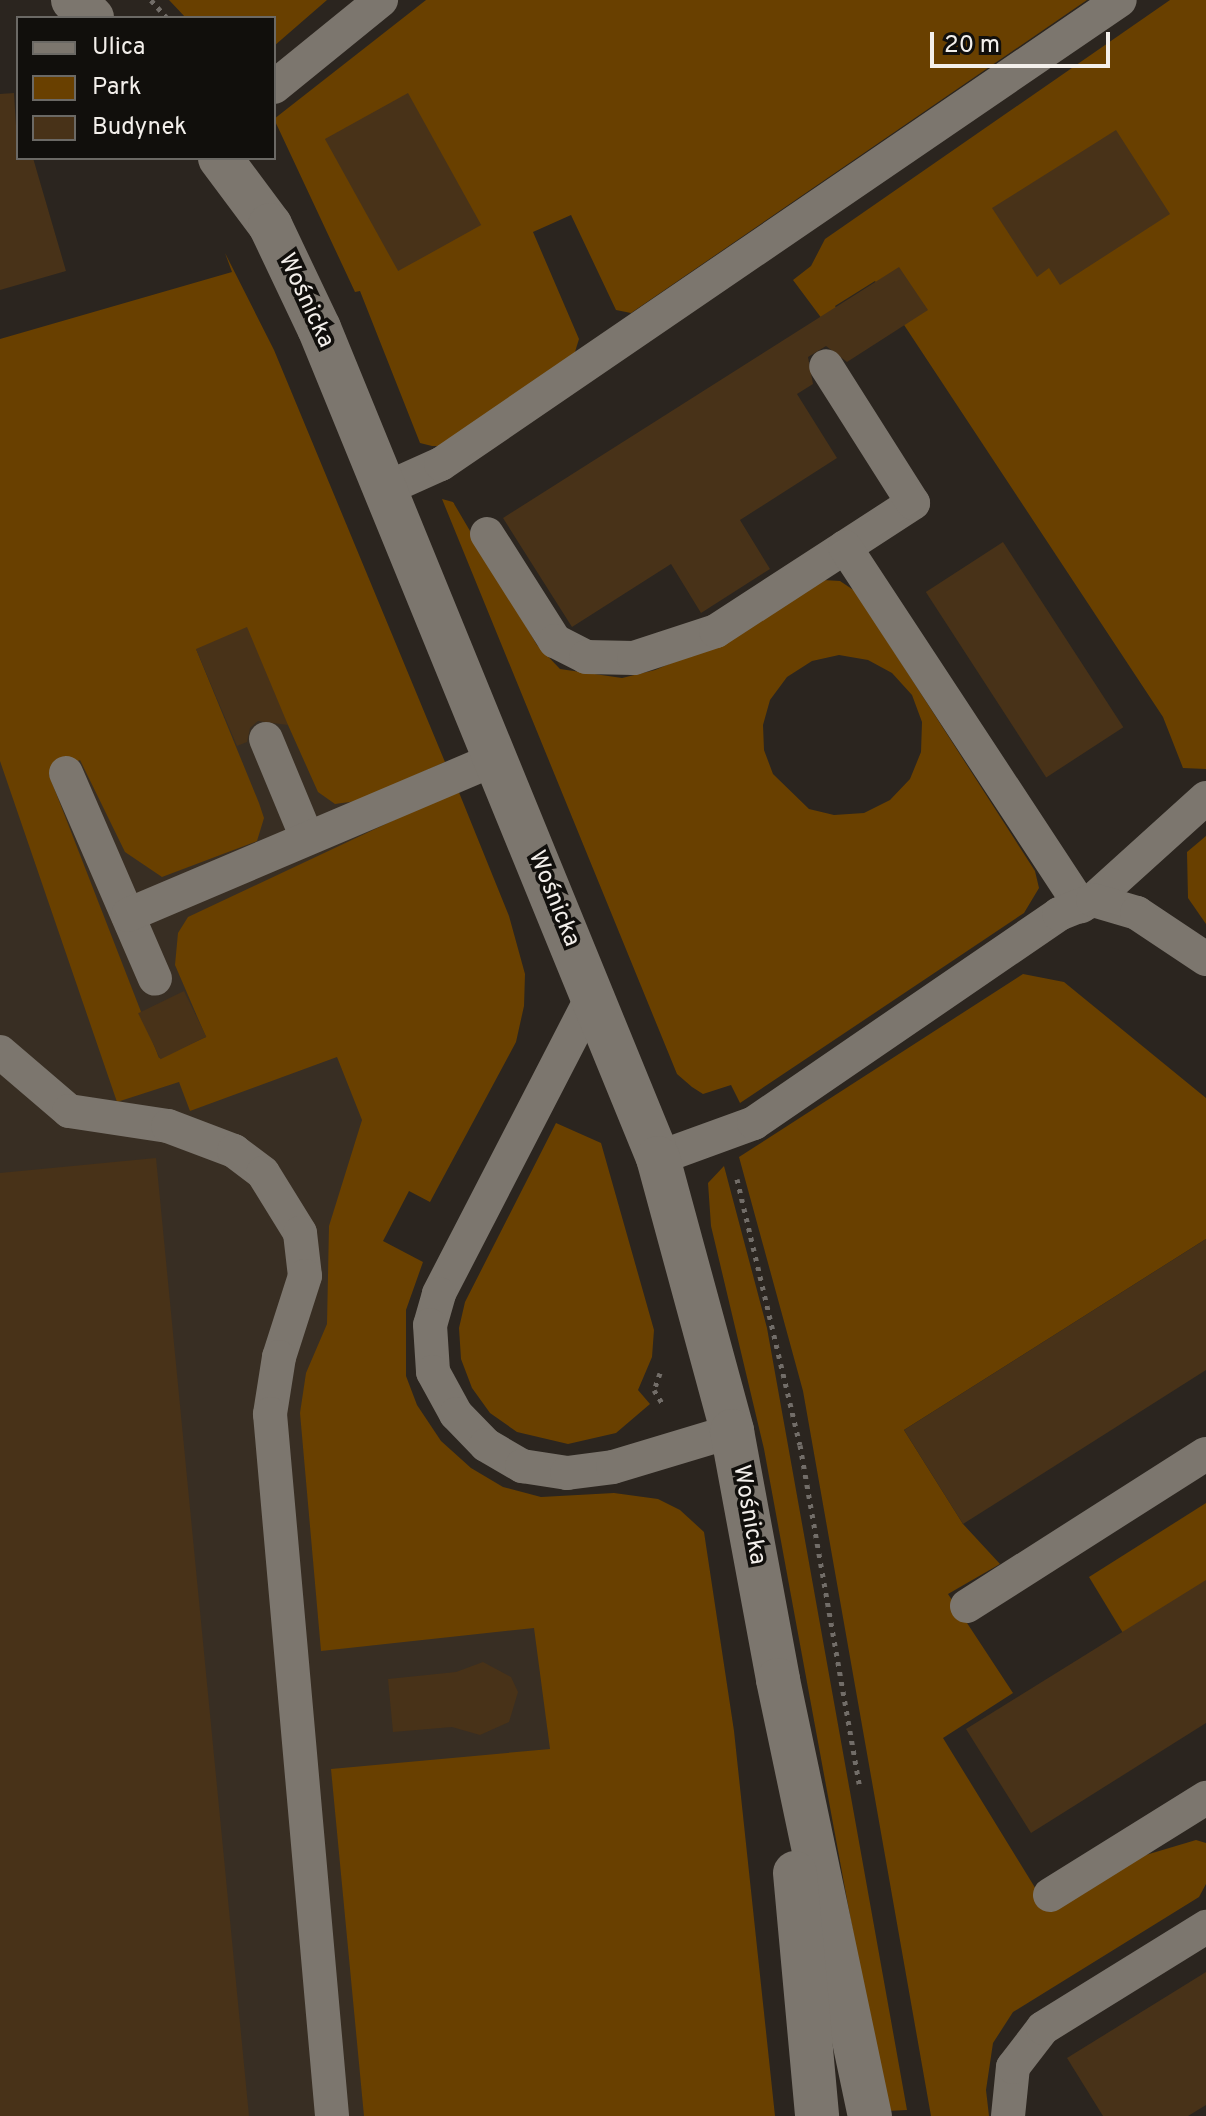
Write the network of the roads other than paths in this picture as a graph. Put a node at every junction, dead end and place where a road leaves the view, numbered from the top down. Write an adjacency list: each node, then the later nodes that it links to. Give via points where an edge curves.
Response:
1 (73, 0): 4 (street)
2 (381, 0): 5 (lane)
3 (1120, 0): 8 (lane, via 441,464)
4 (90, 16)
5 (276, 85)
6 (221, 160): 8 (street, Wośnicka, via 270,225)
7 (826, 366): 10 (lane, via 913,503)
8 (385, 489): 12 (street, Wośnicka)
9 (487, 534): 10 (lane, via 555,641 586,657 634,658 716,631)
10 (845, 547): 16 (lane)
11 (266, 739): 15 (lane)
12 (496, 759): 15 (lane); 20 (street, Wośnicka)
13 (66, 773): 17 (lane)
14 (1206, 798): 16 (lane)
15 (307, 838): 17 (lane)
16 (1087, 903): 18 (lane, via 1137,913); 22 (lane, via 1059,914 754,1123)
17 (128, 915): 19 (lane)
18 (1206, 959)
19 (155, 979)
20 (592, 997): 22 (street, Wośnicka); 23 (lane, via 439,1294 430,1325 433,1372 456,1414 486,1445 522,1466 567,1473 613,1467)
21 (0, 1052): 30 (lane, via 69,1111 168,1126 234,1151 263,1173 300,1233 305,1276 279,1357 270,1414)
22 (658, 1158): 23 (street, Wośnicka)
23 (732, 1431): 26 (street, Wośnicka)
24 (1206, 1454): 25 (lane)
25 (967, 1606)
26 (778, 1680): 31 (street, Wośnicka); 32 (street, Wośnicka)
27 (1206, 1798): 28 (lane)
28 (1050, 1895)
29 (1206, 1927): 33 (lane, via 1043,2028 1013,2067)
30 (332, 2116)
31 (817, 2116)
32 (870, 2116)
33 (1008, 2116)

